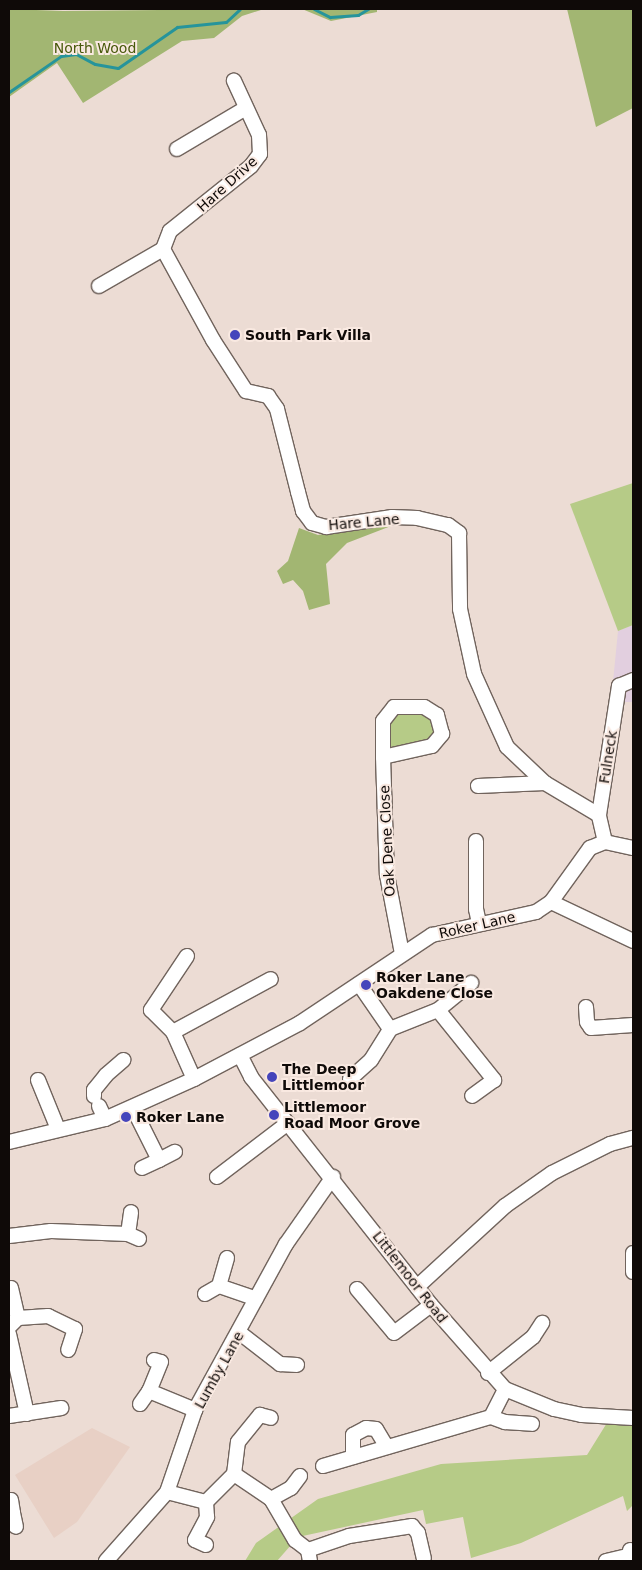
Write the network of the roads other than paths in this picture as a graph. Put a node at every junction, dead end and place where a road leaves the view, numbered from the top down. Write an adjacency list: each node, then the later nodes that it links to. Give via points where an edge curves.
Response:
1 (234, 81): 2 (street, Hare Drive)
2 (246, 108): 3 (street); 4 (street, Hare Drive, via 259,135 260,154 251,166 170,231)
3 (177, 149)
4 (163, 249): 5 (street); 8 (street, Hare Lane, via 213,340 246,391 268,396 278,409 303,511 312,523 326,526 392,517 417,518 448,525 459,533 460,609 474,674 507,747)
5 (99, 286)
6 (633, 680): 10 (street, Fulneck, via 619,686)
7 (383, 757): 7 (street, Oak Dene Close, via 383,721 389,709 424,708 437,715 442,734 432,746); 17 (street, Oak Dene Close, via 387,875)
8 (545, 783): 9 (street); 10 (street, Hare Lane)
9 (478, 786)
10 (599, 815): 12 (street, Fulneck)
11 (476, 841): 15 (street, via 476,909)
12 (605, 842): 13 (street); 14 (street, Roker Lane, via 584,855)
13 (633, 848)
14 (551, 902): 15 (street, Roker Lane, via 536,912); 16 (street)
15 (479, 922): 17 (street, Roker Lane, via 432,935)
16 (633, 941)
17 (402, 954): 21 (street, Roker Lane)
18 (187, 956): 26 (street, via 151,1010)
19 (271, 979): 26 (street)
20 (471, 983): 23 (street)
21 (359, 984): 25 (street); 27 (street, Roker Lane, via 300,1023)
22 (586, 1007): 24 (street, via 587,1022 591,1028)
23 (438, 1010): 25 (street); 32 (street, via 498,1077)
24 (633, 1025)
25 (390, 1029): 30 (street, via 371,1060)
26 (173, 1032): 29 (street)
27 (240, 1055): 29 (street, Roker Lane); 35 (street, Littlemoor Road, via 251,1077)
28 (123, 1060): 33 (street, via 94,1090)
29 (194, 1079): 34 (street, Roker Lane)
30 (350, 1079)
31 (38, 1080): 36 (street)
32 (472, 1096)
33 (99, 1107): 34 (street, Roker Lane); 36 (street, Roker Lane)
34 (133, 1108): 40 (street)
35 (288, 1123): 42 (street); 43 (street, Littlemoor Road)
36 (58, 1130): 38 (street, Roker Lane)
37 (633, 1138): 50 (street, via 610,1144 552,1173 505,1206)
38 (9, 1142)
39 (176, 1152): 40 (street)
40 (159, 1160): 41 (street)
41 (142, 1168)
42 (217, 1176)
43 (333, 1176): 50 (street, Littlemoor Road); 54 (street, Lumby Lane, via 286,1244)
44 (131, 1212): 45 (street, via 133,1237 51,1231)
45 (9, 1236)
46 (633, 1253): 48 (street)
47 (227, 1258): 49 (street)
48 (633, 1272)
49 (219, 1286): 53 (street); 54 (street)
50 (417, 1287): 55 (street, Littlemoor Road)
51 (11, 1288): 56 (street)
52 (357, 1289): 55 (street, via 394,1333)
53 (205, 1294)
54 (256, 1299): 58 (street, Lumby Lane)
55 (431, 1305): 63 (street, Littlemoor Road)
56 (13, 1322): 60 (street, via 48,1316 75,1329)
57 (542, 1322): 63 (street, via 532,1337)
58 (240, 1333): 62 (street, via 280,1364); 68 (street, Lumby Lane)
59 (9, 1334): 70 (street)
60 (68, 1350)
61 (154, 1360): 65 (street, via 160,1362)
62 (297, 1365)
63 (488, 1374): 64 (street, Littlemoor Road)
64 (506, 1389): 72 (street); 73 (street, Littlemoor Road, via 554,1409 582,1415)
65 (149, 1391): 66 (street); 68 (street)
66 (140, 1404)
67 (61, 1408): 70 (street)
68 (195, 1410): 80 (street, Lumby Lane)
69 (261, 1413): 78 (street, via 238,1442)
70 (27, 1414): 71 (street)
71 (9, 1416)
72 (490, 1417): 74 (street); 75 (street)
73 (633, 1418)
74 (532, 1424)
75 (387, 1447): 76 (street); 76 (street, via 376,1429 366,1428 353,1436)
76 (353, 1457): 77 (street)
77 (323, 1466)
78 (234, 1474): 81 (street); 82 (street)
79 (300, 1476): 81 (street, via 291,1488)
80 (167, 1492): 82 (street); 87 (street, Lumby Lane)
81 (271, 1499): 85 (street, via 291,1534)
82 (206, 1502): 83 (street, via 207,1517 195,1540)
83 (206, 1545)
84 (630, 1550): 88 (street, via 631,1555)
85 (309, 1556): 86 (street, via 349,1536 412,1526 418,1533)
86 (424, 1558)
87 (106, 1561)
88 (606, 1561)

